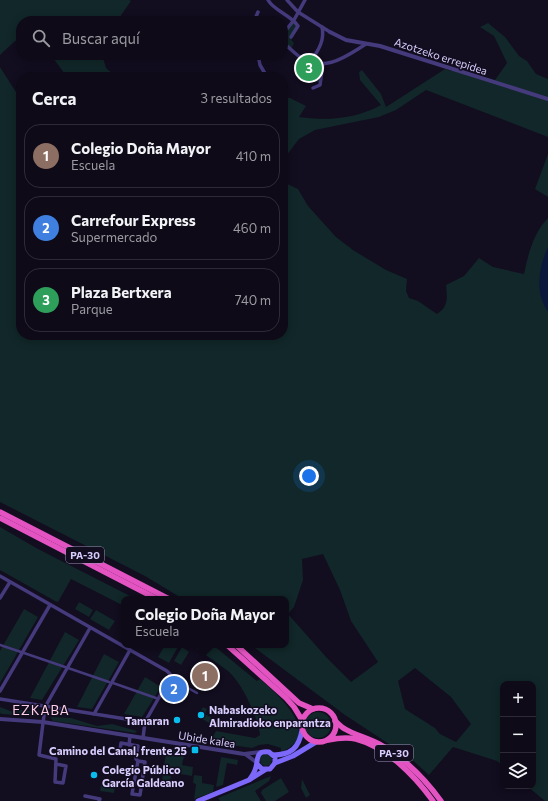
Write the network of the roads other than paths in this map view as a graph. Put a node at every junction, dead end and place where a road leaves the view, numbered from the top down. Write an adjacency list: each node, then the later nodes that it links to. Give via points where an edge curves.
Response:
1 (268, 0): 7 (street)
2 (287, 0): 5 (street)
3 (305, 0): 5 (street)
4 (258, 12): 6 (street)
5 (298, 12): 7 (street); 8 (street)
6 (256, 16)
7 (294, 20): 9 (street); 11 (street, via 298,26)
8 (322, 27): 10 (street); 15 (street, via 321,43)
9 (288, 28)
10 (330, 32): 12 (street, Azotzeko errepidea, via 346,40)
11 (291, 37)
12 (366, 44): 16 (street, via 338,61); 19 (street, Azotzeko errepidea, via 390,49)
13 (288, 47): 15 (street)
14 (259, 60): 17 (street)
15 (310, 61): 16 (street)
16 (323, 64): 18 (street, via 320,85)
17 (264, 72)
18 (313, 88)
19 (548, 98)
20 (0, 512): 25 (highway, PA-30)
21 (0, 518): 24 (highway, PA-30)
22 (0, 576): 23 (street)
23 (10, 582): 26 (street); 27 (street)
24 (151, 596)
25 (163, 596)
26 (0, 598)
27 (50, 605): 28 (street); 36 (street)
28 (90, 628): 30 (street); 40 (street)
29 (0, 645): 38 (street)
30 (121, 645)
31 (126, 648): 34 (street)
32 (230, 648): 44 (highway, via 286,698)
33 (239, 648): 41 (highway, PA-30, via 299,703)
34 (130, 650): 35 (street, via 167,671); 42 (street)
35 (170, 678): 37 (street); 47 (street)
36 (0, 691)
37 (197, 693)
38 (156, 698)
39 (0, 699): 40 (street)
40 (45, 707): 42 (street); 46 (street)
41 (313, 709): 44 (highway, via 304,715); 45 (highway, PA-30, via 324,709)
42 (94, 714): 47 (street)
43 (0, 720): 46 (street, Ubide kalea)
44 (302, 720): 48 (highway)
45 (335, 721): 51 (highway, via 335,731); 68 (highway, PA-30, via 344,729 379,743 391,751 434,791)
46 (43, 722): 49 (street, Ubide kalea); 61 (street, via 38,755 56,759)
47 (145, 722): 50 (street)
48 (302, 730): 52 (highway, via 307,738); 57 (main road, via 295,749)
49 (130, 736): 50 (street, Ubide kalea); 53 (street)
50 (143, 738): 56 (street, Ubide kalea)
51 (328, 740): 52 (highway, PA-30); 67 (highway, PA-30, via 342,737 370,745 394,760)
52 (316, 742): 60 (main road)
53 (129, 745): 55 (street, via 138,746); 55 (street, via 121,743 120,750)
54 (263, 751): 56 (street, Ubide kalea); 57 (main road); 59 (main road, via 259,754)
55 (137, 753): 58 (street)
56 (244, 754): 59 (street, Ubide kalea)
57 (273, 755): 60 (main road)
58 (138, 761): 58 (street, via 132,794 140,795 145,762)
59 (257, 763): 62 (main road); 63 (main road)
60 (275, 763): 62 (main road, via 270,769)
61 (56, 764): 61 (street, via 55,782 63,783 66,766)
62 (265, 770): 63 (main road)
63 (250, 779): 66 (main road)
64 (85, 796): 65 (street, via 100,798)
65 (99, 801)
66 (198, 801)
67 (433, 801)
68 (441, 801)

